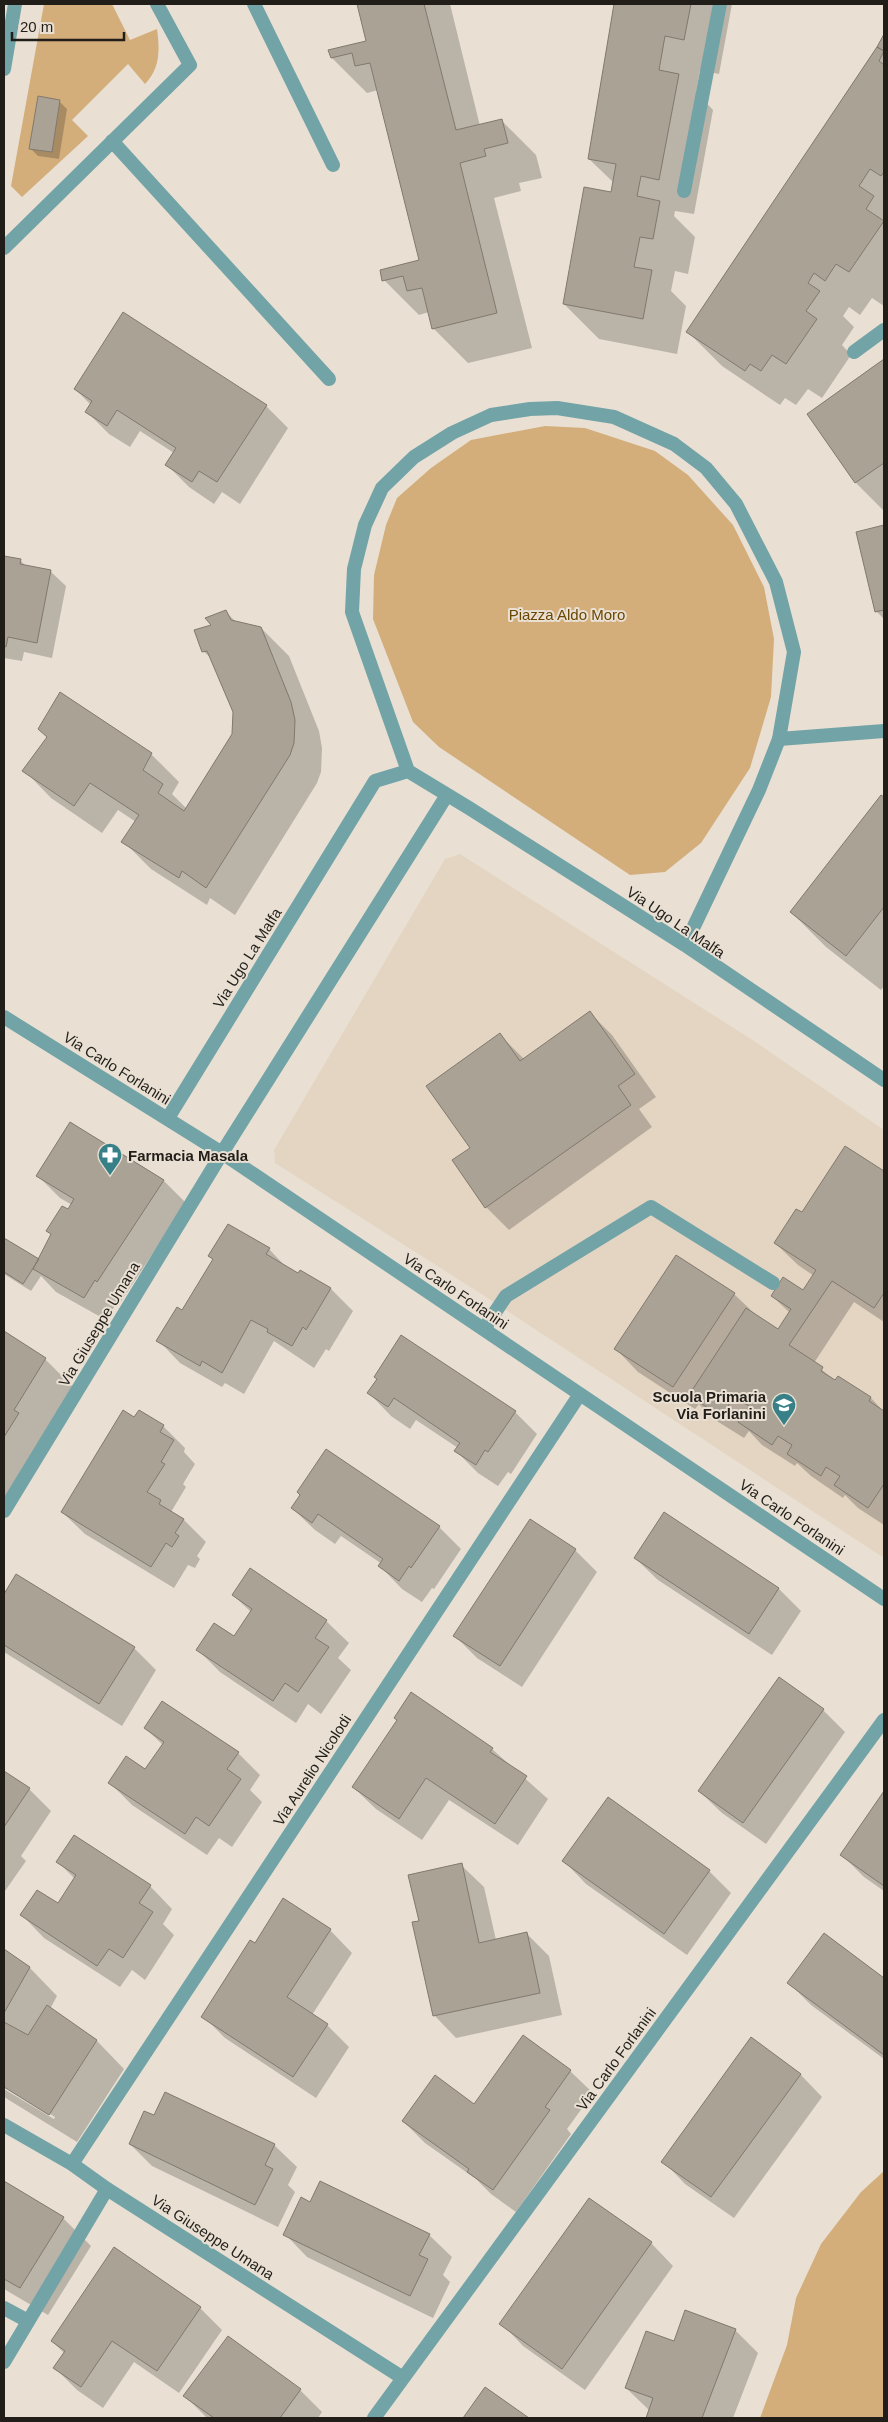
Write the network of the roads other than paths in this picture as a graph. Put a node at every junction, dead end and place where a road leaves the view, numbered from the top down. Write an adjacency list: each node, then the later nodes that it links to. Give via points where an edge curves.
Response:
1 (15, 4): 5 (street)
2 (158, 4): 6 (street, via 190,65)
3 (254, 4): 7 (street)
4 (720, 4): 8 (street)
5 (4, 69)
6 (112, 141): 9 (street); 12 (street)
7 (334, 165)
8 (684, 191)
9 (4, 248)
10 (884, 330): 11 (street)
11 (854, 352)
12 (329, 378)
13 (884, 731): 14 (street)
14 (779, 739): 15 (street, via 794,652 776,582 736,504 706,468 674,444 614,417 557,408 530,408 491,415 452,433 414,458 382,488 365,525 354,568 352,612); 17 (street, via 759,790)
15 (408, 771): 16 (street, Via Ugo La Malfa); 20 (street, Via Ugo La Malfa, via 375,781)
16 (447, 795): 17 (street, Via Ugo La Malfa); 21 (street)
17 (685, 945): 19 (street, Via Ugo La Malfa)
18 (4, 1017): 20 (street, Via Carlo Forlanini)
19 (884, 1080)
20 (168, 1118): 21 (street, Via Carlo Forlanini)
21 (222, 1154): 23 (street, Via Carlo Forlanini); 25 (street, Via Giuseppe Umana)
22 (773, 1283): 23 (street, via 651,1207 506,1296)
23 (484, 1329): 24 (street, Via Carlo Forlanini)
24 (580, 1394): 26 (street, Via Carlo Forlanini); 29 (street, Via Aurelio Nicolodi)
25 (4, 1511)
26 (884, 1599)
27 (884, 1720): 34 (street, Via Carlo Forlanini)
28 (4, 2125): 29 (street, Via Giuseppe Umana)
29 (72, 2164): 30 (street, Via Giuseppe Umana)
30 (107, 2189): 32 (street); 34 (street, Via Giuseppe Umana)
31 (4, 2308): 32 (street)
32 (28, 2321): 33 (street)
33 (4, 2362)
34 (403, 2378): 35 (street, Via Carlo Forlanini)
35 (374, 2418)

